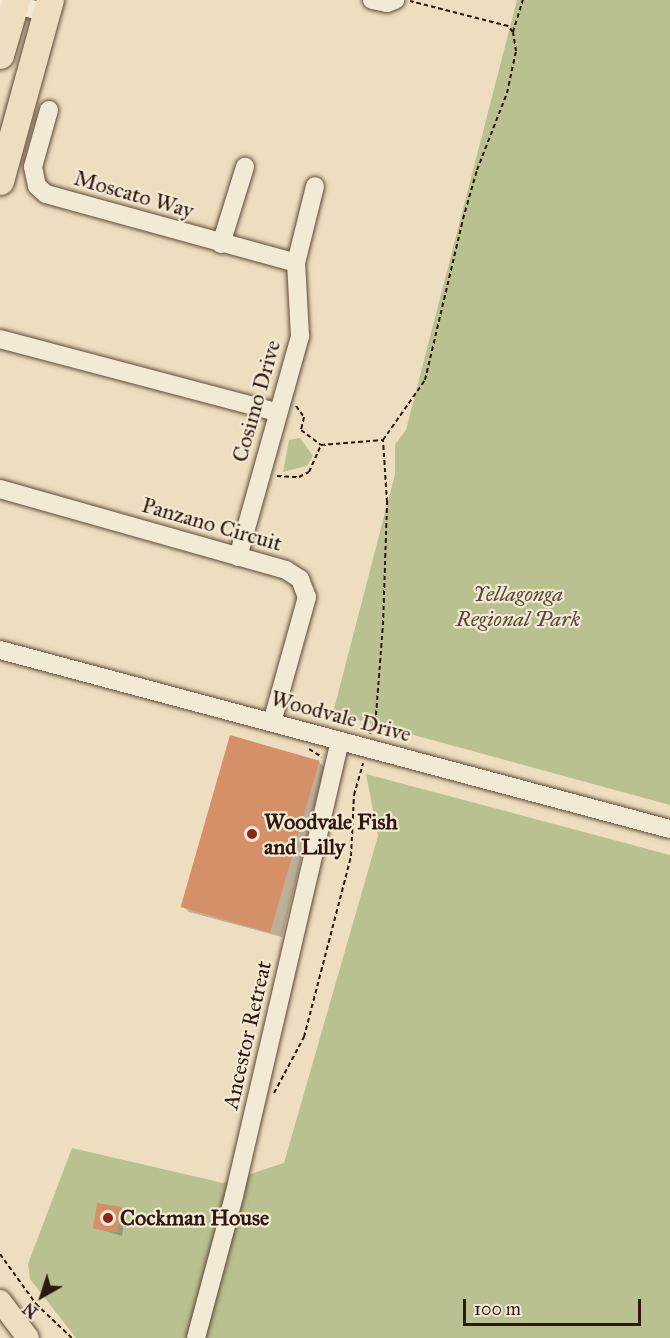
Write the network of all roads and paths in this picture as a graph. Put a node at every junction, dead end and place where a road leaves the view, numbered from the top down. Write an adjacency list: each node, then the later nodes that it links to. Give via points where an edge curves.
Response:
1 (372, 0): 4 (street)
2 (523, 0): 6 (path)
3 (10, 1): 5 (street); 7 (highway)
4 (398, 1): 6 (path, via 494,22)
5 (48, 6): 10 (highway)
6 (513, 32): 15 (path, via 516,51 507,93 477,170 434,352)
7 (0, 55)
8 (49, 110): 12 (street, Moscato Way, via 33,167 41,191)
9 (245, 167): 12 (street)
10 (0, 181)
11 (315, 186): 13 (street, Cosimo Drive)
12 (222, 244): 13 (street, Moscato Way)
13 (296, 263): 16 (street, Cosimo Drive, via 300,336)
14 (0, 339): 16 (street)
15 (418, 393)
16 (282, 410): 18 (path, via 293,403 301,410 302,430); 21 (street, Cosimo Drive)
17 (382, 440): 18 (path)
18 (321, 445): 19 (path, via 309,472 282,478)
19 (270, 474)
20 (0, 489): 21 (street, Panzano Circuit)
21 (238, 557): 23 (street, Panzano Circuit, via 286,570 305,588 305,608)
22 (0, 650): 23 (street, Woodvale Drive)
23 (272, 722): 24 (street, Woodvale Drive)
24 (340, 741): 25 (street, Woodvale Drive); 30 (street, Ancestor Retreat, via 234,1196)
25 (670, 829)
26 (0, 1254): 29 (path, via 36,1304)
27 (0, 1301): 28 (main road)
28 (28, 1338)
29 (72, 1338)
30 (196, 1338)

